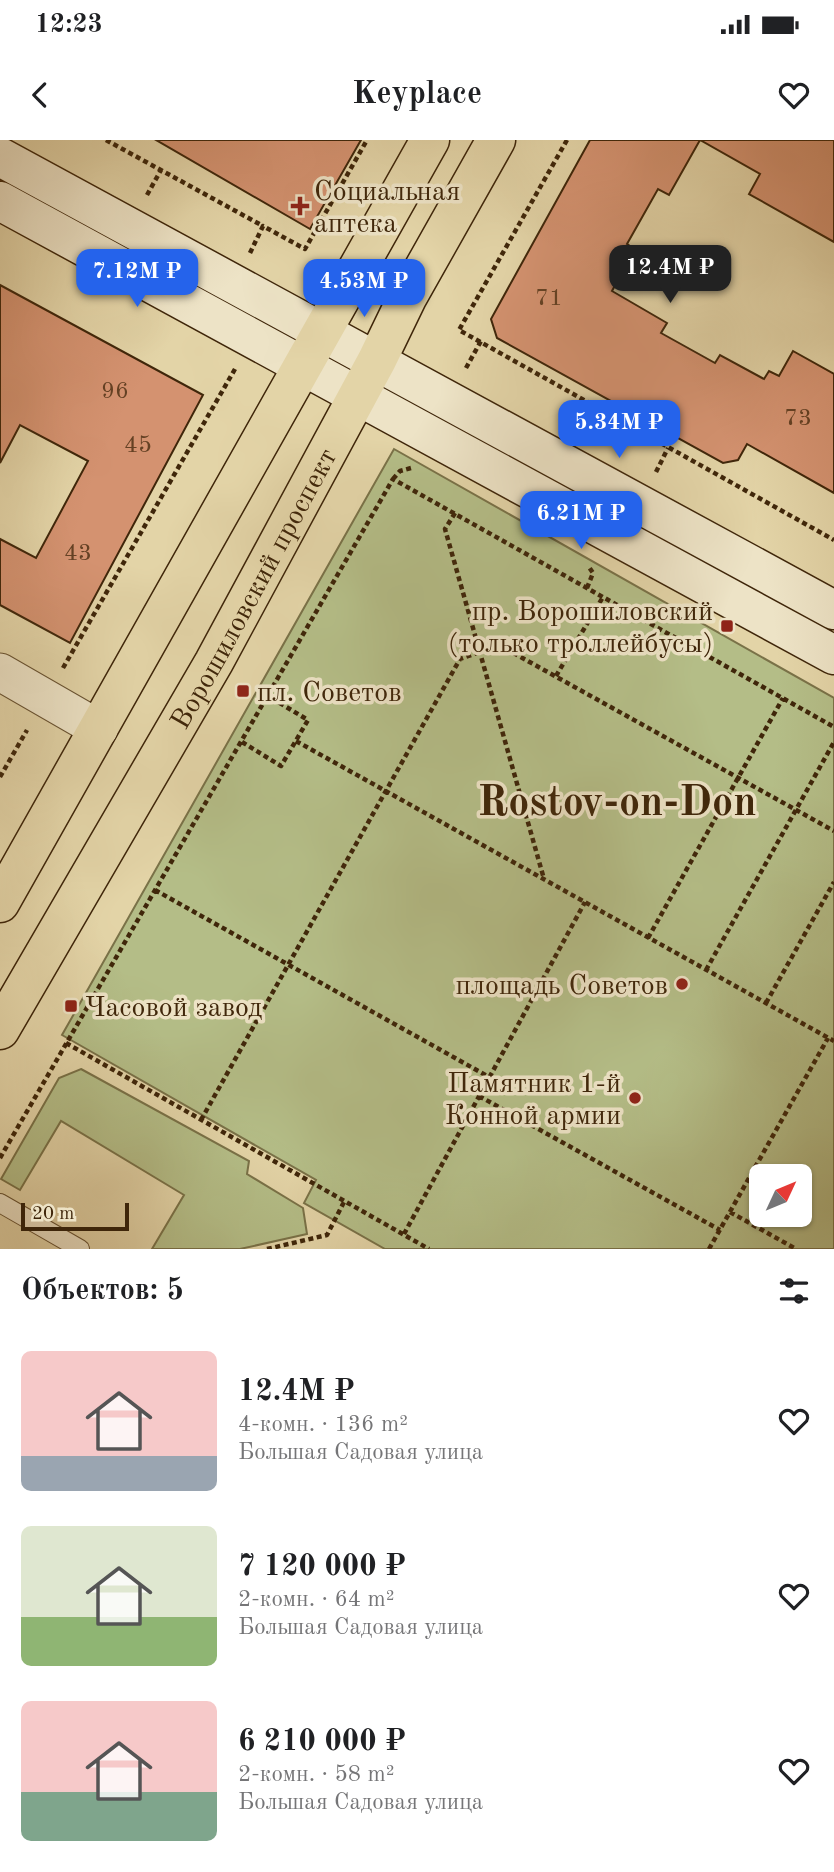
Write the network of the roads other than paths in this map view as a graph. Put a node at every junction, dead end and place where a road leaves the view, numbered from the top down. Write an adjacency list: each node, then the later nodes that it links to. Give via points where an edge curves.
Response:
1 (430, 140): 5 (main road)
2 (496, 140): 6 (main road, Ворошиловский проспект)
3 (0, 157): 5 (main road)
4 (0, 201): 7 (main road)
5 (322, 330): 6 (main road); 7 (main road)
6 (377, 360): 8 (main road, Ворошиловский проспект); 9 (main road)
7 (302, 365): 8 (main road); 12 (main road)
8 (358, 395): 10 (main road); 14 (main road, Ворошиловский проспект, via 214,662)
9 (834, 611)
10 (834, 655)
11 (0, 672): 12 (street)
12 (99, 729): 13 (main road)
13 (0, 903)
14 (0, 1030)
15 (0, 1203): 16 (lane)
16 (80, 1249)

